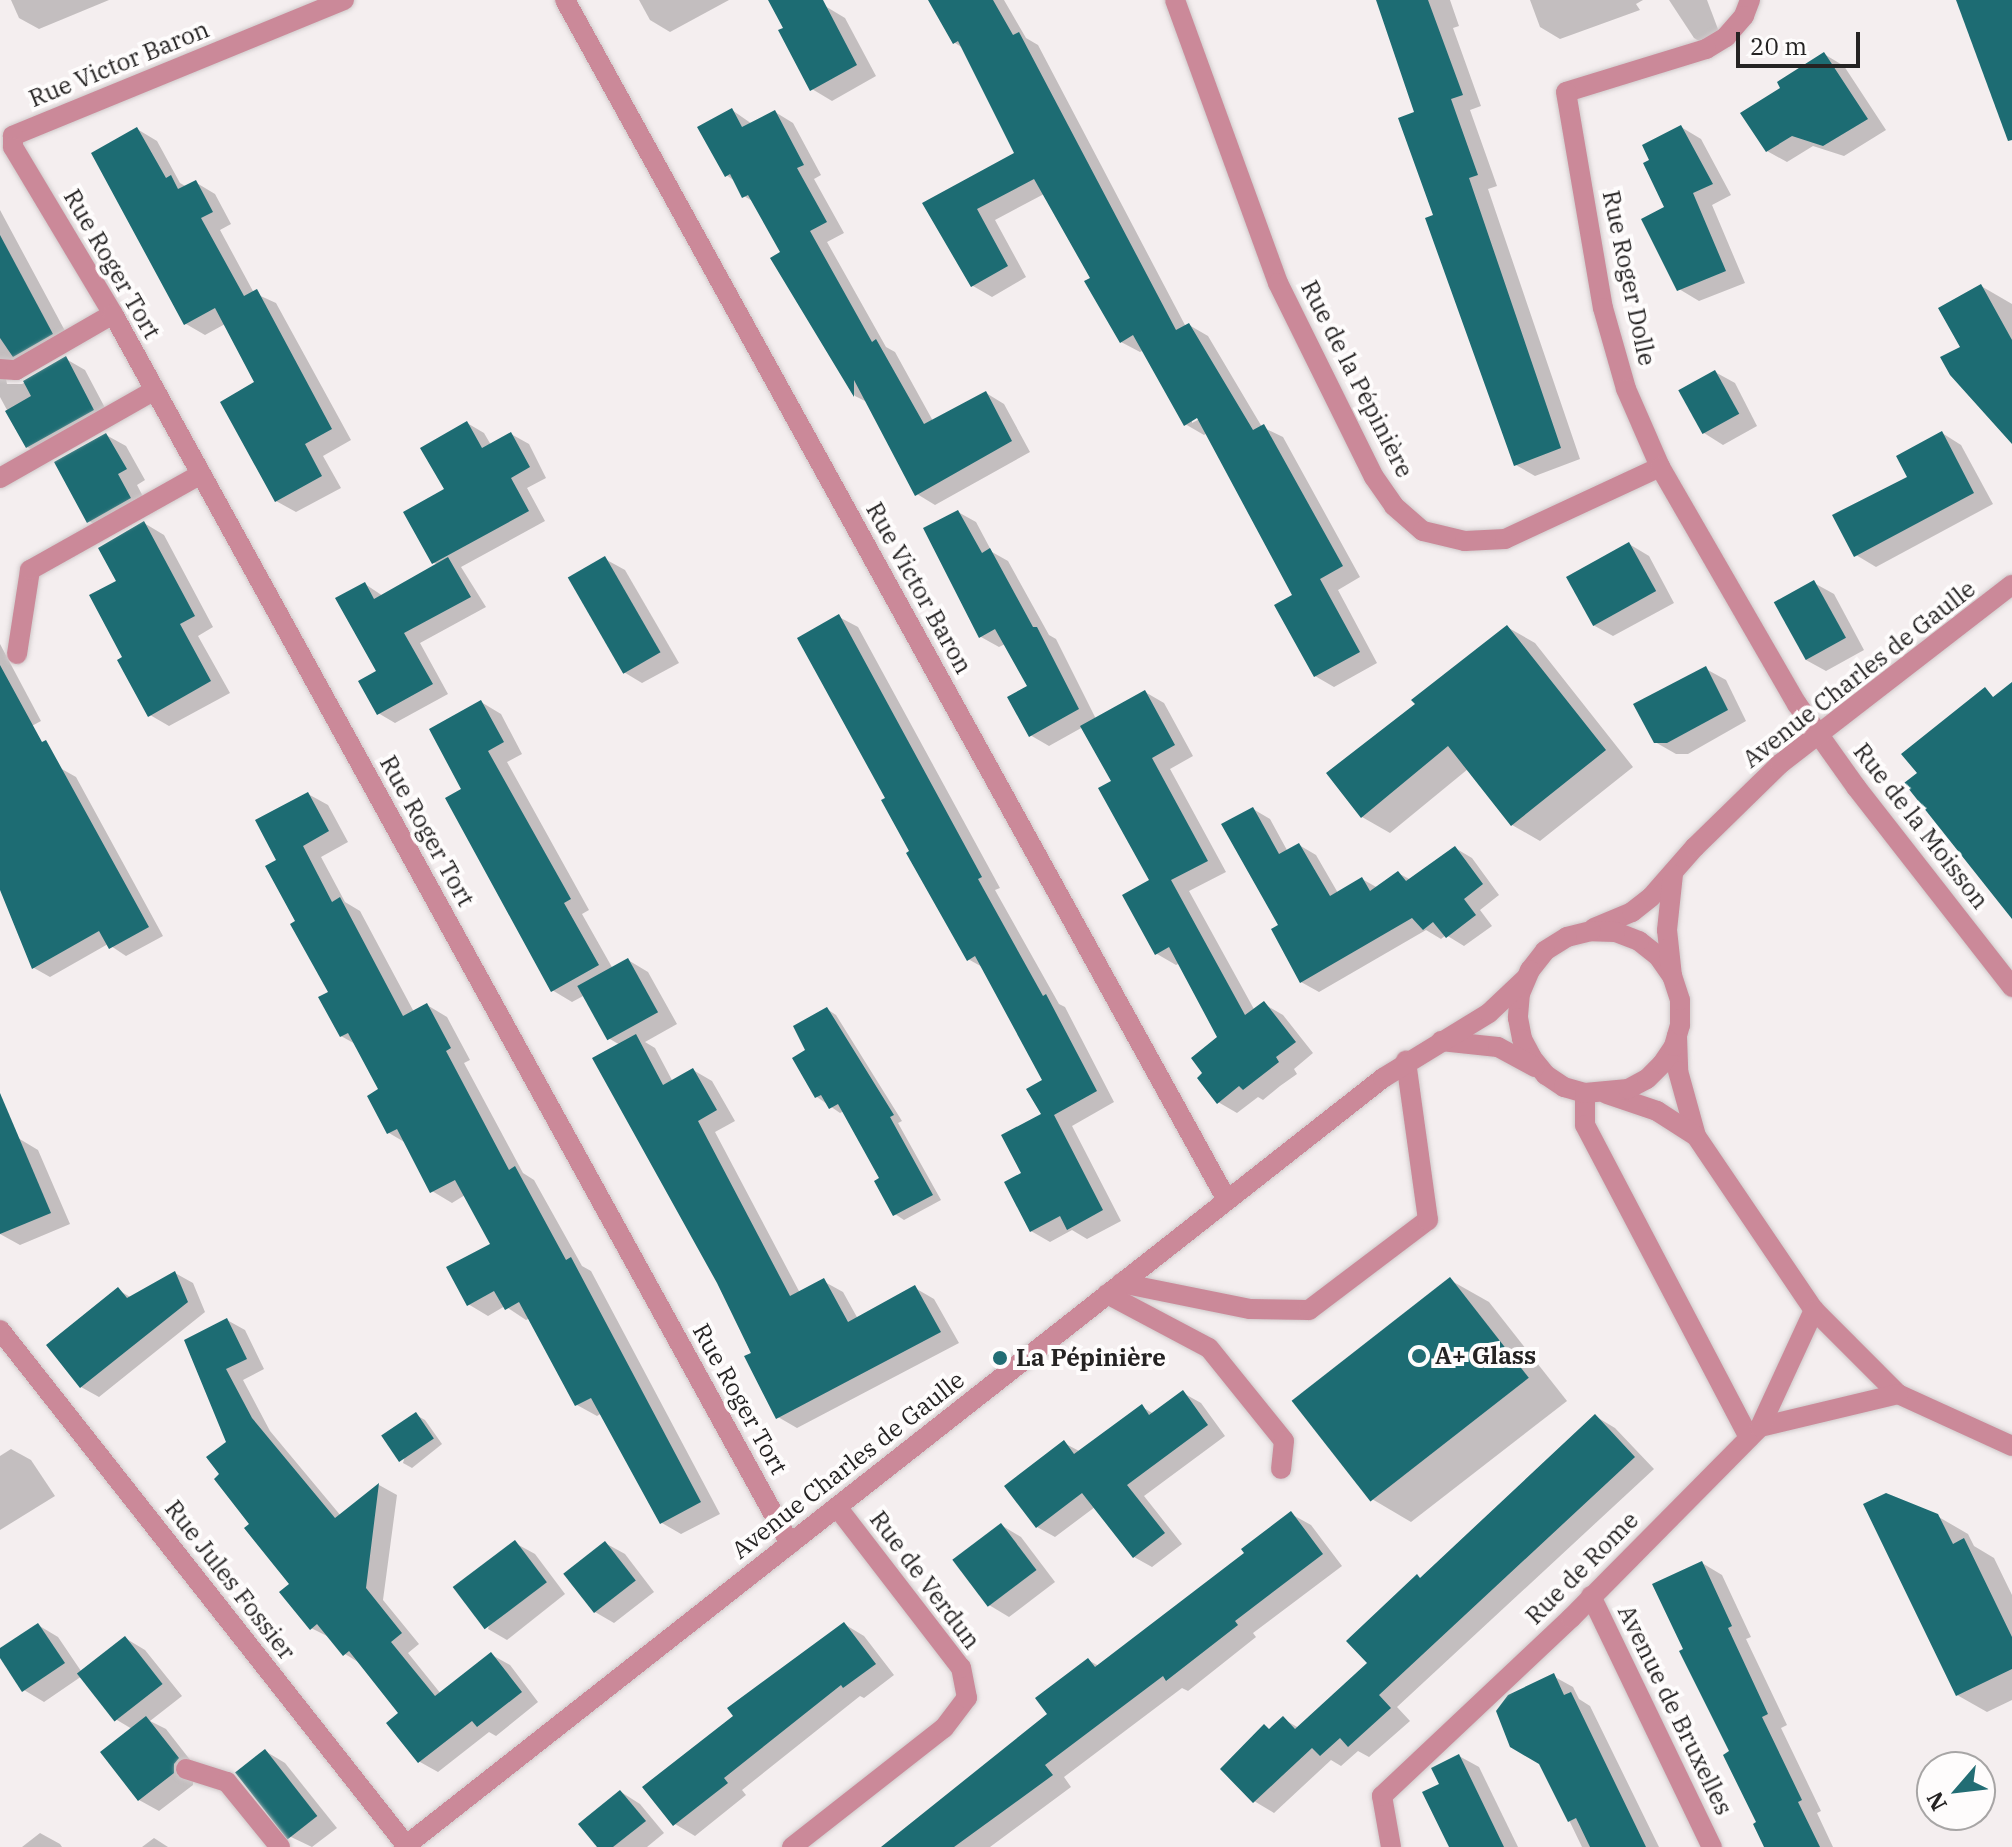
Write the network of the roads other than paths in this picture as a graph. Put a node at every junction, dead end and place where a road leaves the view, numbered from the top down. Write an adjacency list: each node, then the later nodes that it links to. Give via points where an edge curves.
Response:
1 (344, 0): 5 (street, Rue Victor Baron, via 13,136)
2 (565, 0): 27 (street, Rue Victor Baron)
3 (1175, 0): 9 (street, Rue de la Pépinière, via 1278,283 1374,477 1394,506 1423,531 1465,541 1505,539)
4 (1750, 0): 9 (street, Rue Roger Dolle, via 1726,37 1706,49 1566,92 1603,308 1626,389)
5 (13, 147): 6 (street, Rue Roger Tort)
6 (113, 314): 7 (street, via 16,370); 8 (street, Rue Roger Tort)
7 (0, 369)
8 (155, 390): 10 (street, Rue Roger Tort); 11 (street)
9 (1660, 467): 14 (street, Rue Roger Dolle)
10 (201, 474): 13 (street, via 30,570); 37 (street, Rue Roger Tort)
11 (0, 478)
12 (2012, 585): 14 (street, Avenue Charles de Gaulle)
13 (17, 654)
14 (1818, 735): 15 (street, Avenue Charles de Gaulle, via 1780,764); 19 (street, Rue de la Moisson)
15 (1673, 874): 16 (street, Avenue Charles de Gaulle, via 1632,912); 17 (street, via 1667,930)
16 (1574, 936): 17 (street, via 1615,932 1639,941); 18 (street, via 1545,951)
17 (1672, 976): 20 (street, via 1680,1000)
18 (1526, 978): 21 (street, Avenue Charles de Gaulle, via 1489,1013); 23 (street, via 1519,1005 1522,1039)
19 (2012, 987)
20 (1677, 1036): 25 (street, via 1647,1079); 26 (street, via 1678,1071)
21 (1441, 1041): 22 (street, Avenue Charles de Gaulle); 23 (street, via 1498,1047)
22 (1406, 1061): 27 (street, Avenue Charles de Gaulle); 28 (street, via 1428,1220 1309,1310 1250,1309)
23 (1546, 1075): 24 (street)
24 (1585, 1093): 25 (street); 33 (street, via 1585,1125)
25 (1607, 1094): 26 (street, via 1649,1107)
26 (1696, 1136): 29 (street)
27 (1227, 1200): 28 (street, Avenue Charles de Gaulle)
28 (1114, 1289): 35 (street, via 1209,1348 1284,1441); 36 (street, Avenue Charles de Gaulle)
29 (1814, 1310): 32 (street); 33 (street, Rue de Rome)
30 (0, 1330): 31 (street, Rue Jules Fossier)
31 (7, 1352): 40 (street, Rue Jules Fossier)
32 (1898, 1394): 33 (street); 34 (street)
33 (1754, 1433): 38 (street, Rue de Rome)
34 (2012, 1446)
35 (1281, 1469)
36 (837, 1507): 37 (street, Avenue Charles de Gaulle); 42 (street, Rue de Verdun, via 961,1668 967,1698 944,1728)
37 (790, 1544): 40 (street, Avenue Charles de Gaulle)
38 (1591, 1596): 43 (street, Rue de Rome, via 1382,1796); 44 (street, Avenue de Bruxelles)
39 (186, 1769): 41 (street, via 227,1782)
40 (405, 1846)
41 (280, 1847)
42 (792, 1847)
43 (1391, 1847)
44 (1712, 1847)

